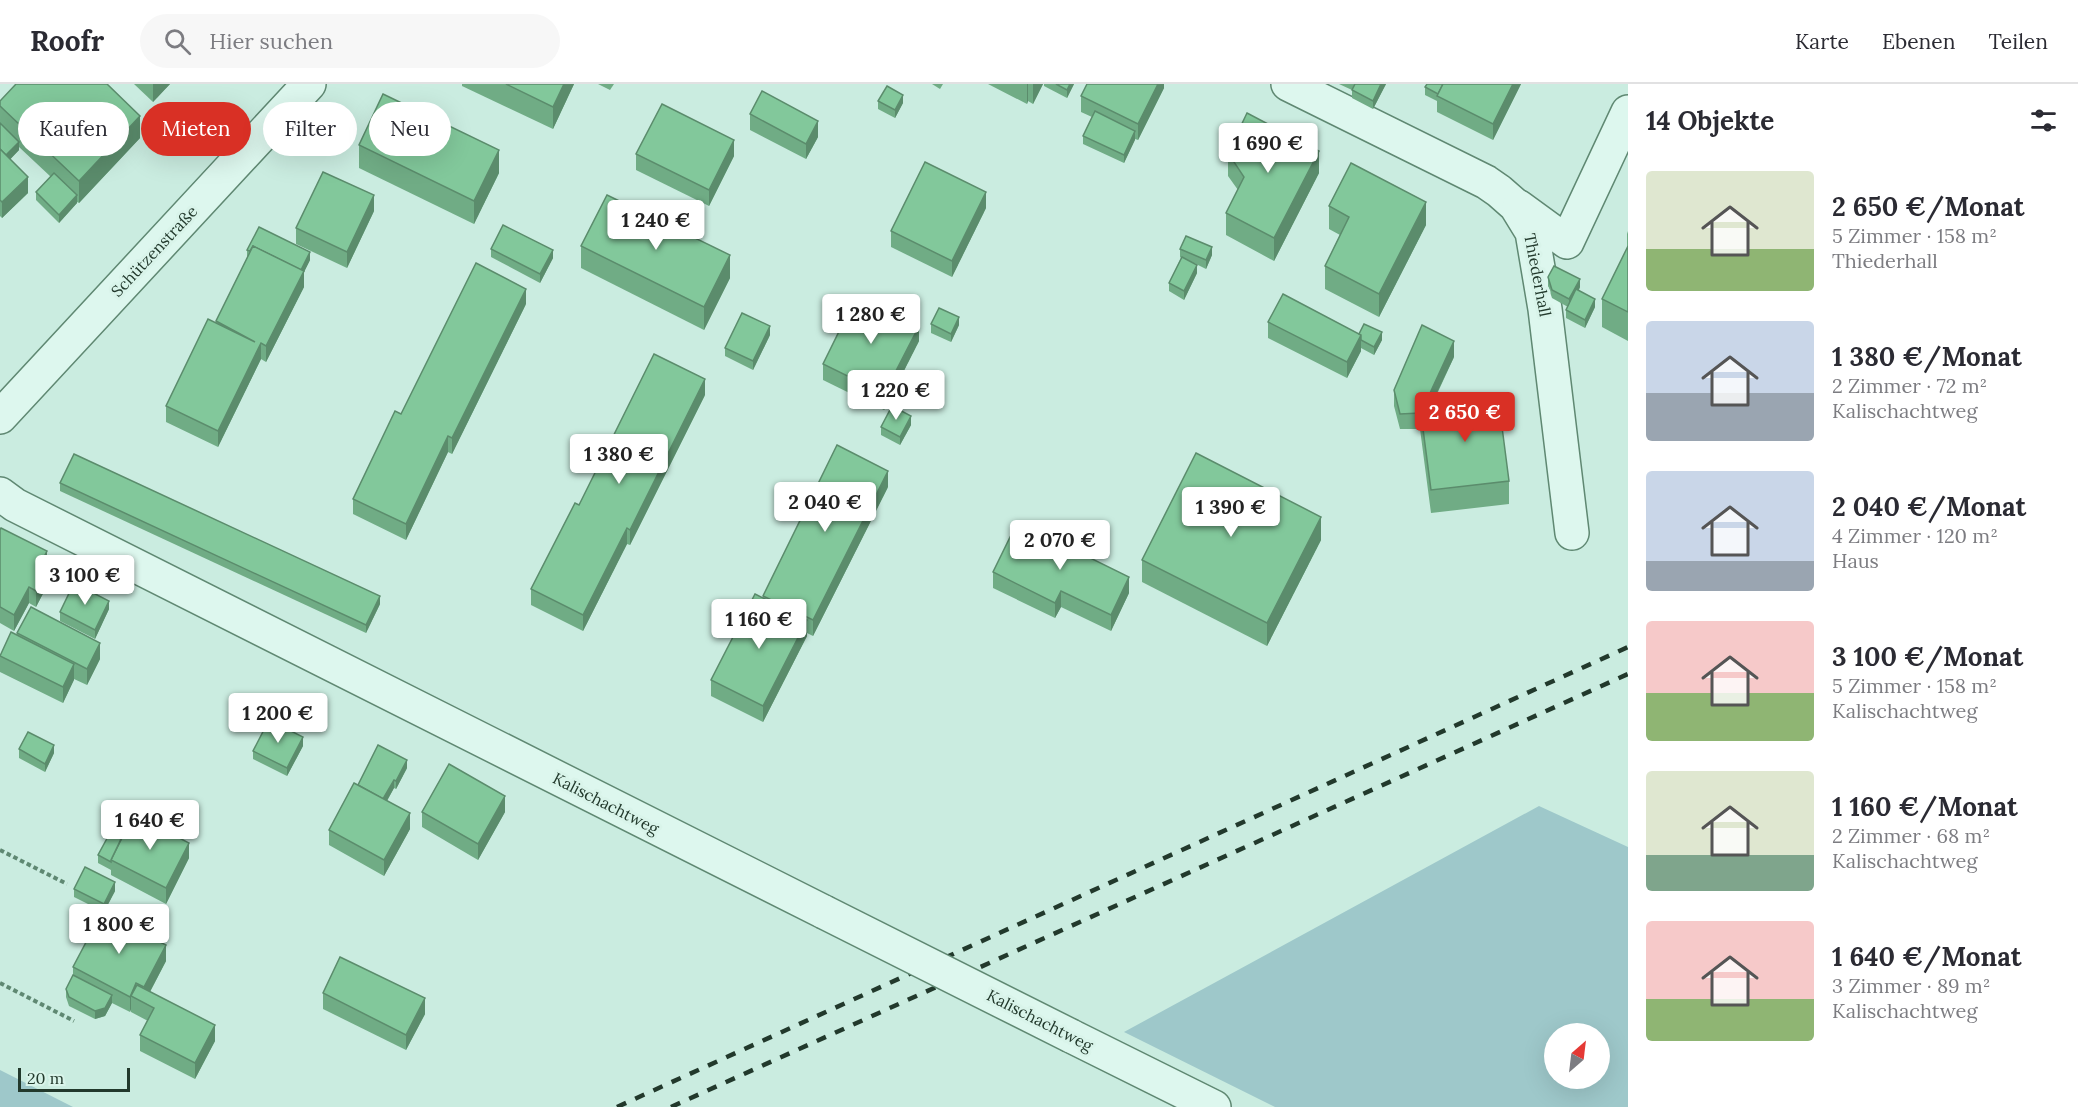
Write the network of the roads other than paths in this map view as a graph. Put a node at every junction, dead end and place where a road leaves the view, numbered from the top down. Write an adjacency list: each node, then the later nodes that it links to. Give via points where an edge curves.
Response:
1 (309, 84): 5 (street, Schützenstraße)
2 (1288, 84): 4 (street, Thiederhall, via 1486,182)
3 (1628, 112): 4 (street, via 1567,242)
4 (1508, 198): 7 (street, Thiederhall, via 1532,232)
5 (0, 417)
6 (0, 494): 8 (street, Kalischachtweg, bridge, via 15,505)
7 (1572, 533)
8 (1214, 1107)

